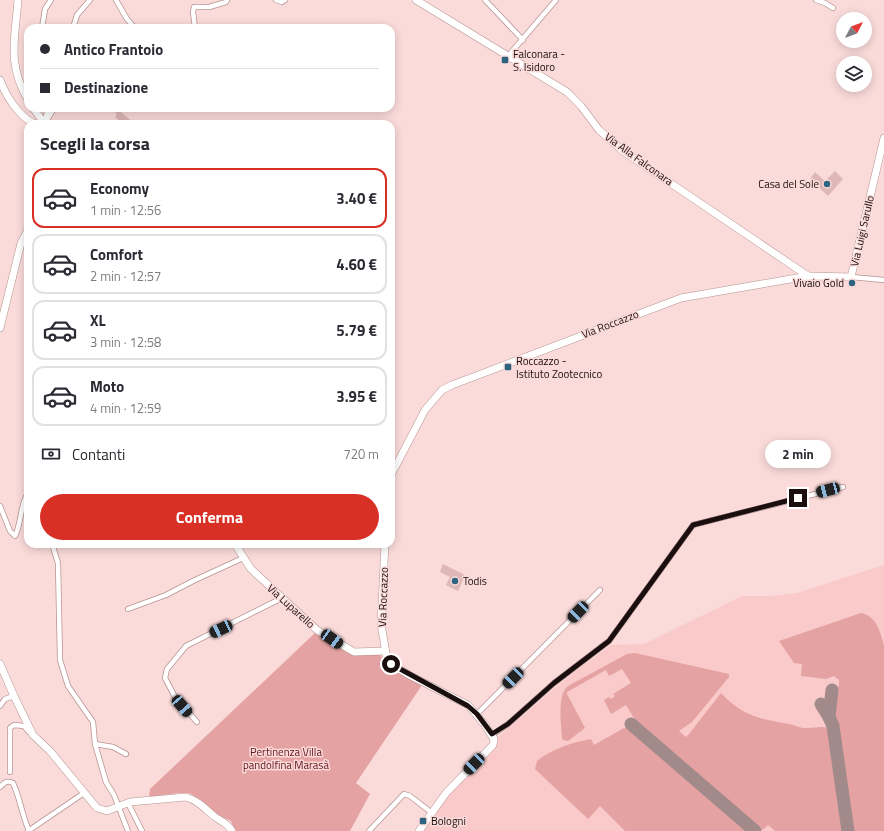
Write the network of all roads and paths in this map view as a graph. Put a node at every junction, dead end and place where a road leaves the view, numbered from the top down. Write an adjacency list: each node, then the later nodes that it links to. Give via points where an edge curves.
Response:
1 (18, 0): 20 (street, via 14,61)
2 (51, 0): 13 (street, via 45,9)
3 (90, 0): 14 (street)
4 (116, 0): 15 (street)
5 (226, 0): 16 (street, via 209,7 194,7 192,12)
6 (276, 0): 7 (street)
7 (285, 0)
8 (416, 0): 18 (street, Via Alla Falconara)
9 (485, 0): 17 (street)
10 (556, 0): 17 (street)
11 (816, 0): 12 (street)
12 (833, 8)
13 (43, 24)
14 (74, 24)
15 (131, 24)
16 (194, 24)
17 (523, 40): 18 (street)
18 (508, 56): 24 (street, Via Alla Falconara, via 567,92 599,130 623,151)
19 (0, 80): 21 (street, via 13,105)
20 (24, 93)
21 (29, 120)
22 (884, 138): 25 (street, Via Luigi Sarullo)
23 (24, 237): 27 (street)
24 (808, 276): 25 (street, Via Roccazzo); 28 (street, Via Roccazzo, via 681,298 442,390 425,410)
25 (851, 277): 26 (street, Via Roccazzo)
26 (884, 280)
27 (0, 328)
28 (395, 468)
29 (843, 487): 46 (street, via 693,525 609,641 554,683 508,724)
30 (24, 504): 31 (street, via 15,536)
31 (0, 506)
32 (53, 548): 47 (street, via 58,563 60,660 68,686 93,722)
33 (237, 548): 35 (street, Via Luparello)
34 (385, 548): 39 (street, Via Roccazzo, via 381,624)
35 (243, 558): 37 (street, Via Luparello); 38 (street, via 166,595)
36 (600, 590): 43 (street)
37 (282, 598): 39 (street, Via Luparello, via 318,630 344,647 354,652); 44 (street, via 186,646 167,669 165,678 175,697)
38 (128, 609)
39 (385, 650): 43 (street, via 391,664 468,706)
40 (0, 664): 41 (street)
41 (14, 696): 42 (street); 45 (street)
42 (0, 706)
43 (477, 714): 46 (street)
44 (197, 722)
45 (33, 734): 49 (street, via 24,726 14,724 10,728); 51 (street)
46 (492, 734): 54 (street, via 493,745 446,793)
47 (95, 744): 48 (street, via 113,747); 53 (street, via 106,782)
48 (126, 754)
49 (10, 772)
50 (0, 787): 55 (street, via 5,782 13,783)
51 (84, 794): 53 (street, via 97,808 107,811); 55 (street)
52 (128, 803): 53 (street); 57 (street); 58 (street, via 179,797 192,799 228,824)
53 (118, 807): 56 (street)
54 (432, 813): 59 (street, via 404,794); 60 (street)
55 (29, 831)
56 (128, 831)
57 (142, 831)
58 (232, 831)
59 (369, 831)
60 (420, 831)

